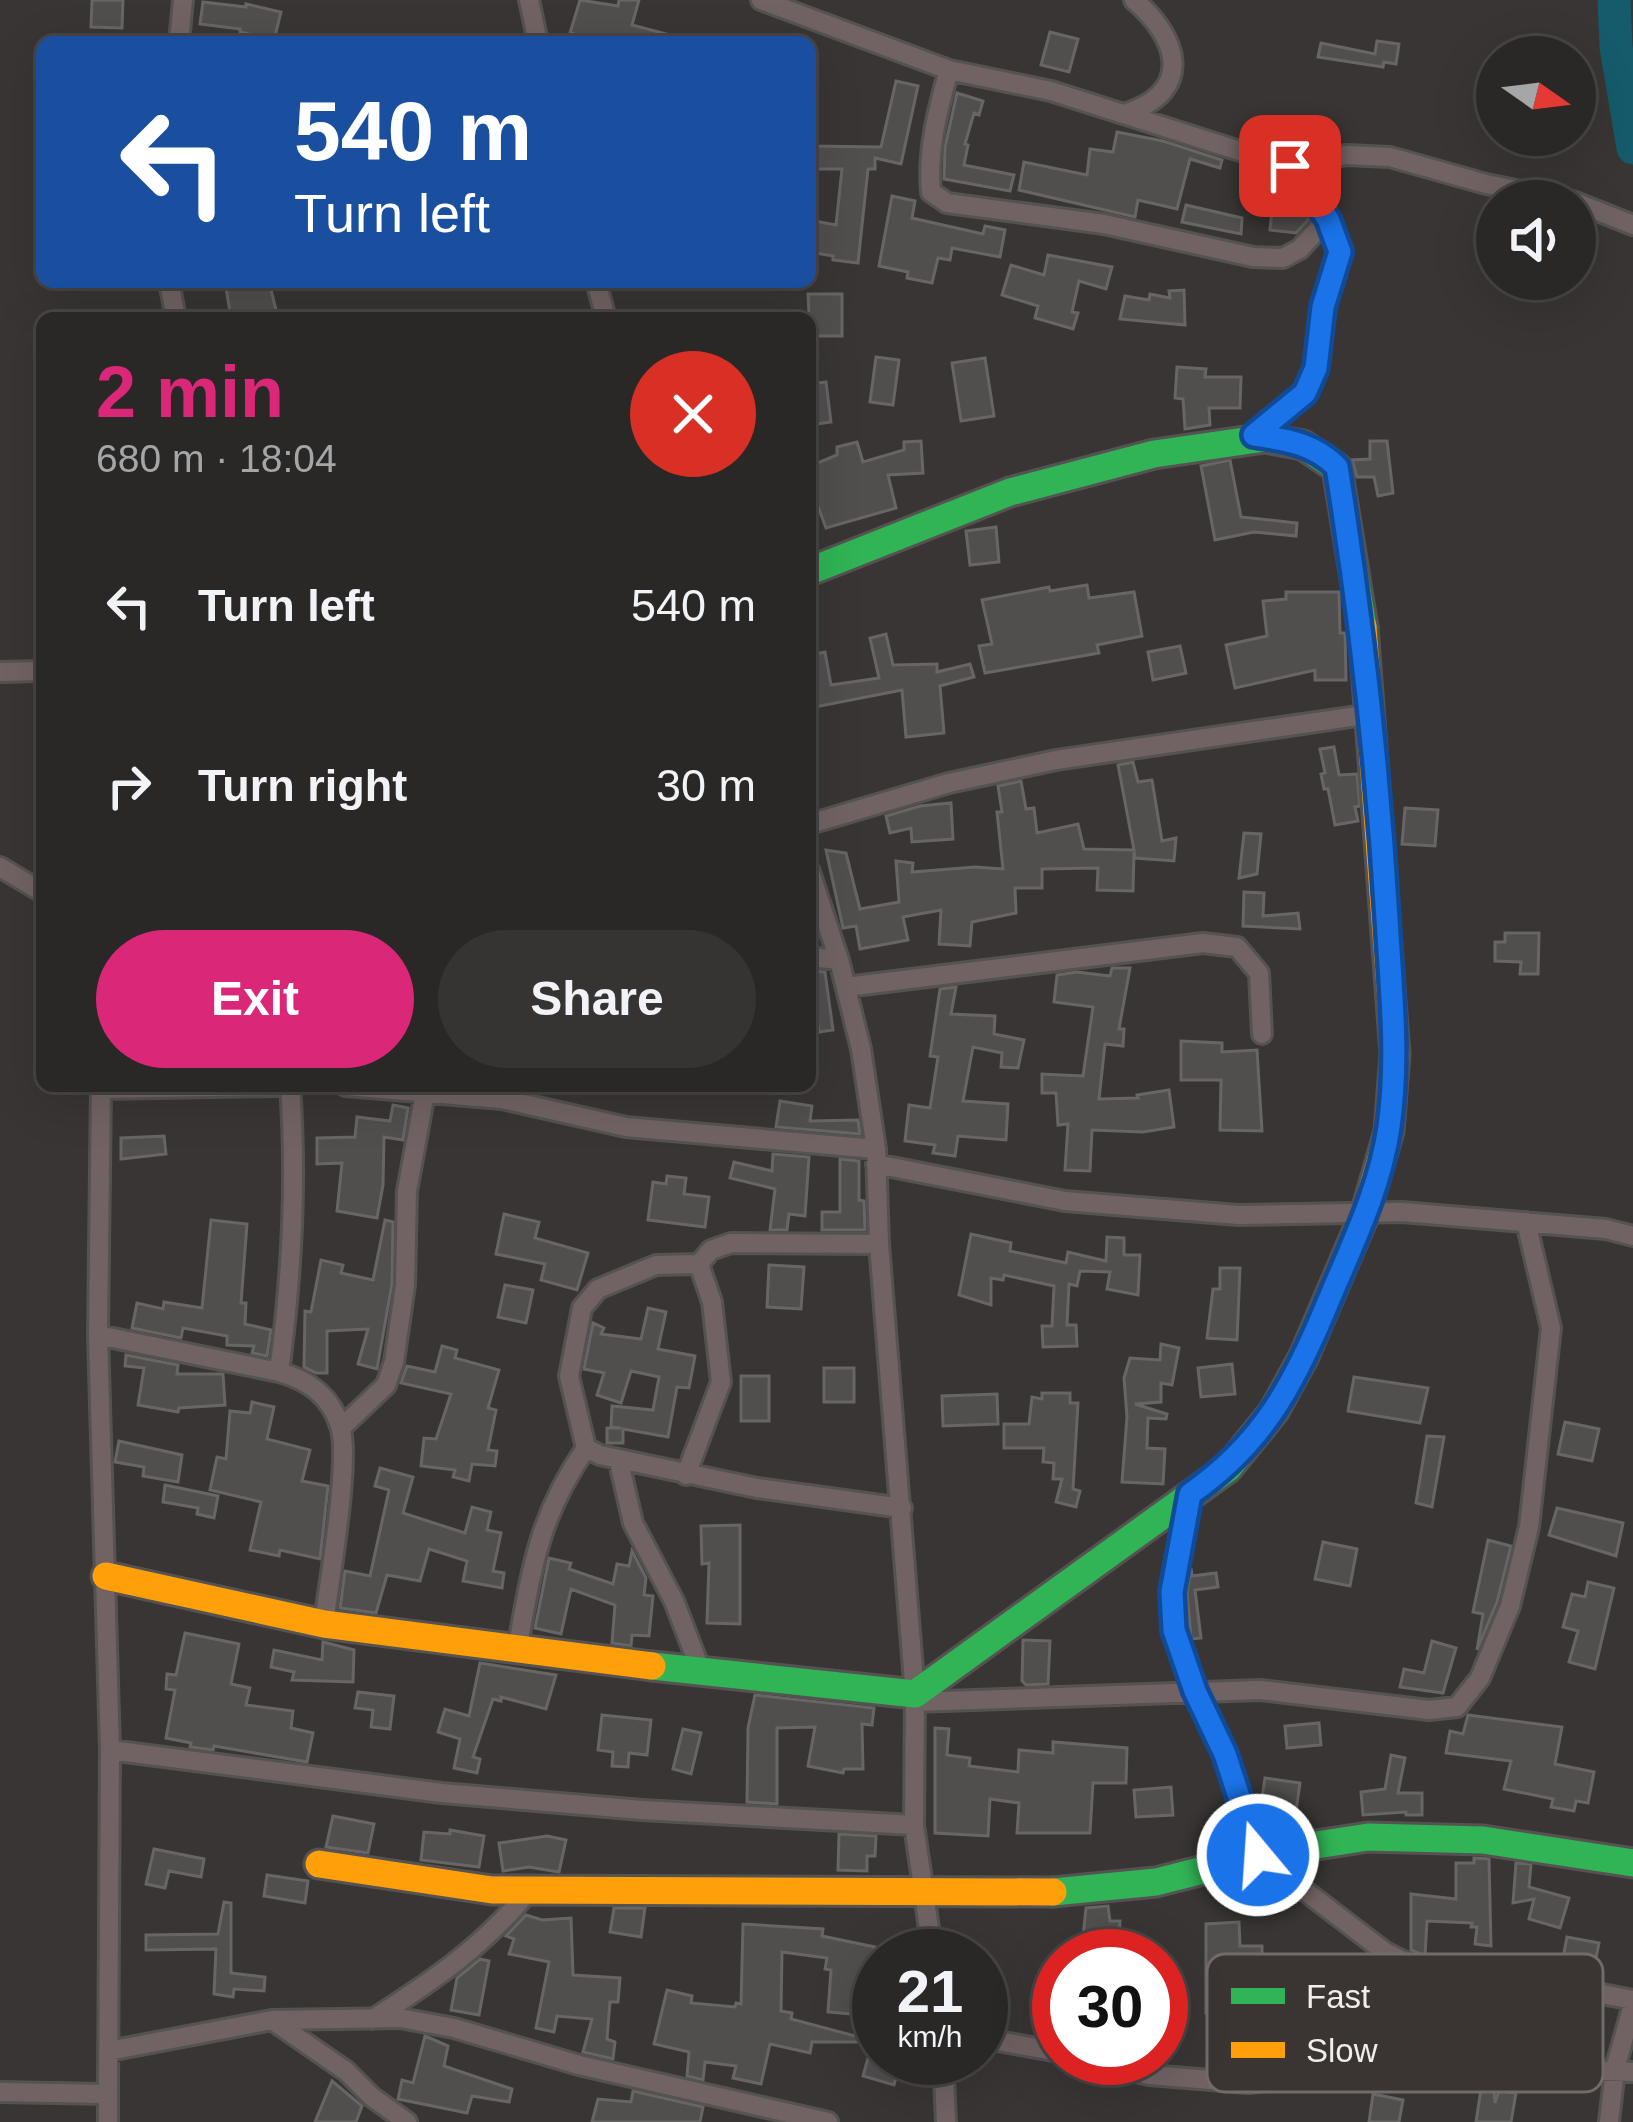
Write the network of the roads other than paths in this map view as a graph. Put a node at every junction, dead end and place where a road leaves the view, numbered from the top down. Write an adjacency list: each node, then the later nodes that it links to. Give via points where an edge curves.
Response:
1 (183, 0): 6 (street)
2 (530, 0): 7 (street)
3 (761, 0): 5 (street)
4 (1134, 0): 9 (street, via 1159,21 1172,55 1169,85 1152,104)
5 (786, 4): 8 (street)
6 (180, 36)
7 (537, 36)
8 (949, 70): 9 (street); 13 (street, via 929,178 931,192 947,203 1104,224 1253,257 1300,249)
9 (1126, 113): 10 (street)
10 (1290, 166): 11 (street, via 1390,157); 13 (street)
11 (1476, 181)
12 (1596, 210): 14 (street)
13 (1328, 219): 15 (street, via 1340,252 1316,368 1305,393)
14 (1633, 225)
15 (1254, 435): 16 (street, via 1105,461); 19 (street, via 1300,442 1337,467)
16 (816, 569)
17 (36, 671): 18 (street)
18 (0, 672)
19 (1371, 714): 20 (street, via 1056,760); 33 (street, via 1395,1054 1389,1131)
20 (816, 822)
21 (0, 868): 22 (street)
22 (36, 889)
23 (816, 890): 25 (street)
24 (816, 957): 25 (street)
25 (839, 959): 26 (street)
26 (846, 987): 27 (street, via 1204,944 1237,947 1259,973); 32 (street)
27 (1262, 1034)
28 (101, 1092): 38 (street)
29 (290, 1092): 39 (street, via 296,1169)
30 (414, 1092): 31 (street)
31 (425, 1093): 32 (street); 40 (street, via 407,1191 394,1362 386,1385)
32 (876, 1157): 33 (street, via 1065,1201 1238,1215); 36 (street)
33 (1366, 1211): 34 (street); 44 (street, via 1274,1411 1228,1468)
34 (1526, 1222): 35 (street); 50 (street, via 1551,1328 1529,1527 1510,1606 1470,1695 1456,1707 1429,1710 1260,1690)
35 (1633, 1236)
36 (879, 1244): 37 (street, via 731,1244); 45 (street)
37 (699, 1264): 41 (street, via 656,1265 598,1288 582,1308 569,1376); 43 (street, via 721,1382)
38 (98, 1335): 39 (street); 46 (street)
39 (279, 1372): 40 (street, via 305,1379 324,1396)
40 (341, 1428): 47 (street)
41 (586, 1448): 42 (street); 48 (street, via 559,1488 536,1550)
42 (619, 1462): 43 (street); 49 (street, via 633,1523)
43 (686, 1475): 45 (street)
44 (1190, 1494): 50 (street, via 1172,1592 1174,1630); 51 (street)
45 (902, 1508): 51 (street)
46 (106, 1576): 47 (street); 52 (street)
47 (324, 1624): 48 (street)
48 (517, 1650): 49 (street)
49 (701, 1671): 51 (street)
50 (1195, 1691): 51 (street); 54 (street)
51 (915, 1698): 53 (street)
52 (110, 1750): 53 (street, via 442,1793); 65 (street)
53 (914, 1825): 58 (street)
54 (1258, 1855): 55 (street, via 1336,1840 1417,1839); 58 (street, via 1192,1876 1066,1892); 60 (street)
55 (1633, 1863)
56 (319, 1864): 57 (street)
57 (530, 1890): 58 (street); 63 (street, via 495,1933)
58 (924, 1891): 59 (street)
59 (929, 1929)
60 (1389, 1954)
61 (1603, 1996): 62 (street)
62 (1633, 2003): 66 (street)
63 (373, 2019): 64 (street); 72 (street, via 454,2028)
64 (272, 2020): 65 (street); 71 (street)
65 (110, 2051): 69 (street)
66 (1624, 2070): 74 (street)
67 (945, 2085): 73 (street)
68 (0, 2092): 69 (street)
69 (108, 2094): 70 (street)
70 (108, 2122)
71 (407, 2122)
72 (828, 2122)
73 (946, 2122)
74 (1609, 2122)

